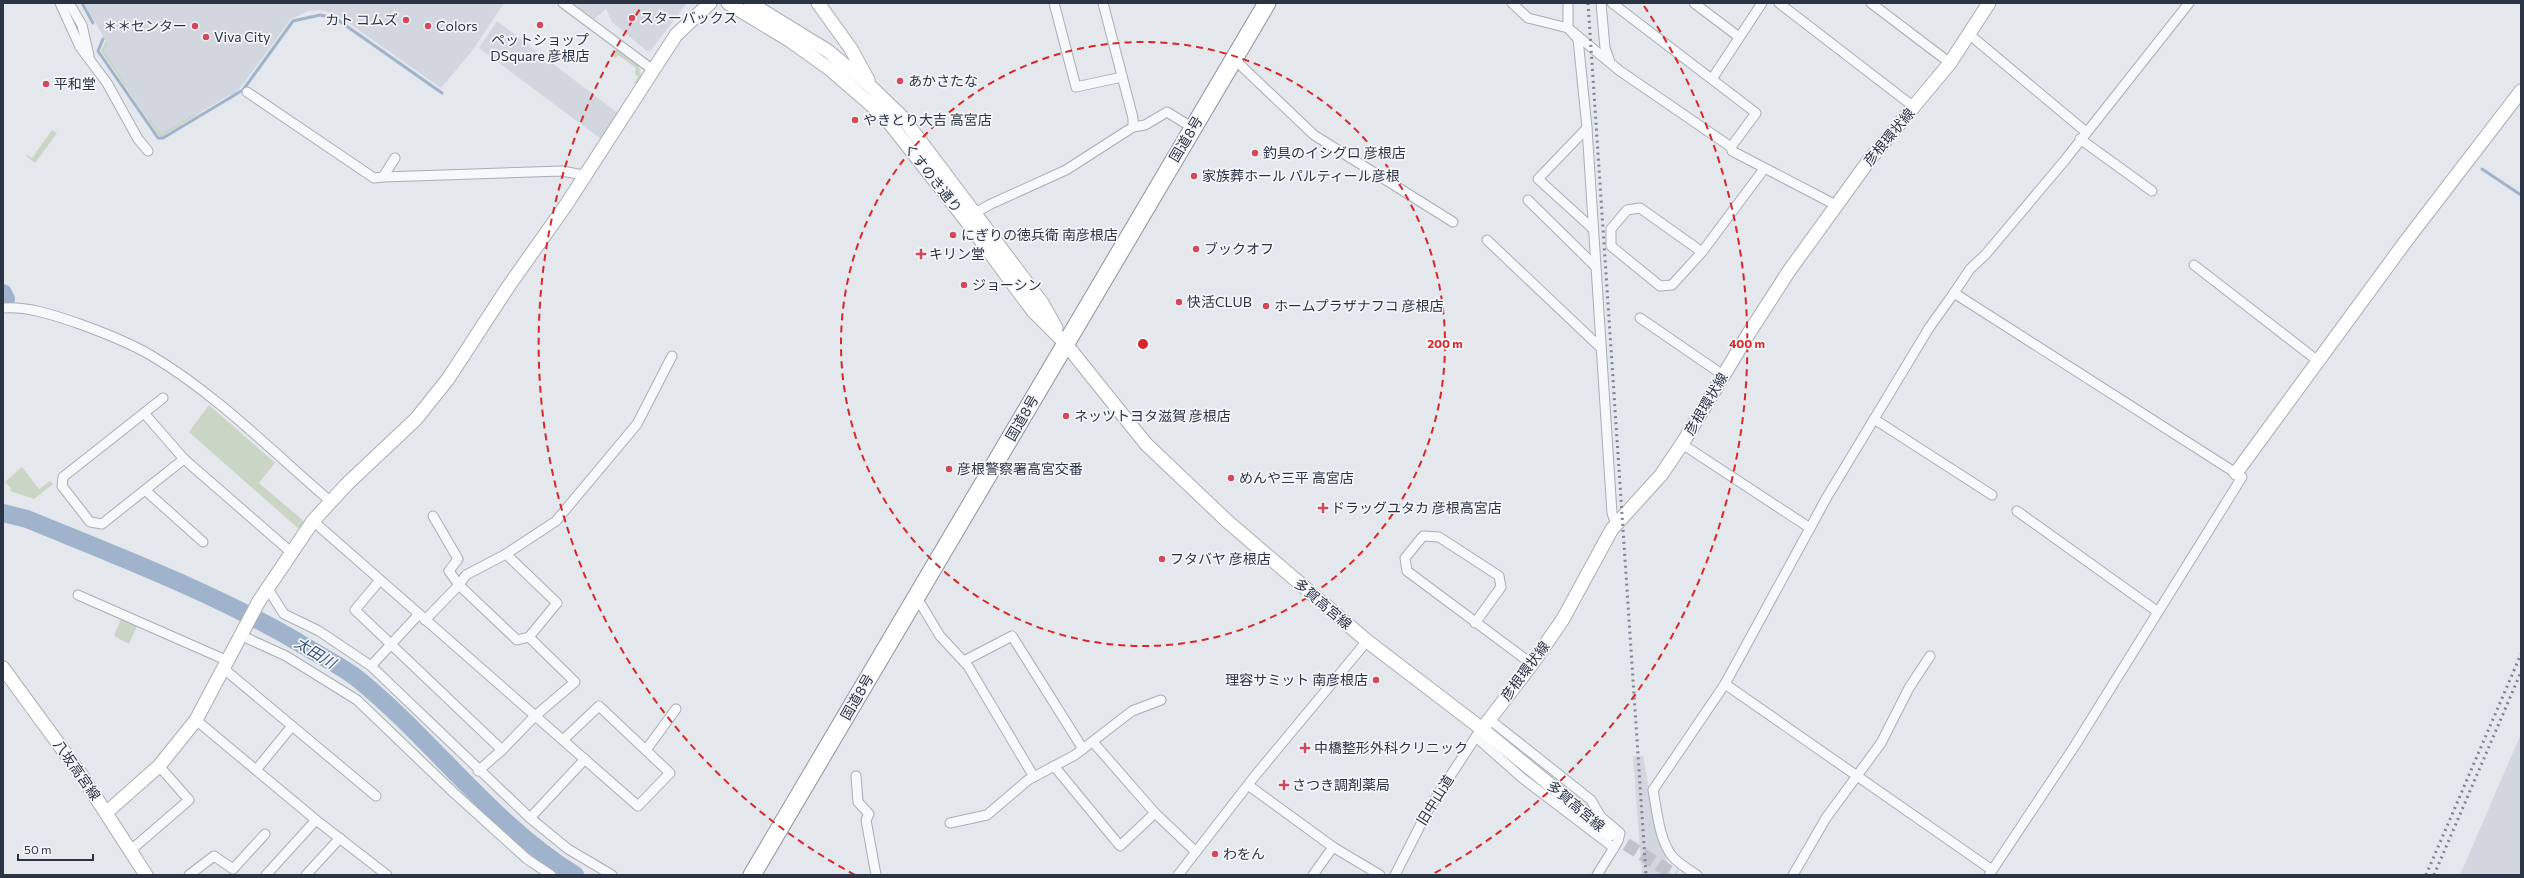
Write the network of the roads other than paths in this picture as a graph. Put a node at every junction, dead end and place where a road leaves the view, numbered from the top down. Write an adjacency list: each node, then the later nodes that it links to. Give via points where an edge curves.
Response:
1 (60, 3): 24 (street, via 80,47)
2 (69, 3): 24 (street, via 82,25)
3 (563, 3): 28 (street)
4 (710, 3): 28 (main road, via 676,35)
5 (728, 3): 49 (main road, くすのき通り, via 789,40 831,70 884,116)
6 (750, 3): 31 (main road, くすのき通り, via 828,51)
7 (818, 3): 31 (main road, via 851,49)
8 (1054, 3): 29 (street, via 1076,87)
9 (1103, 3): 29 (street)
10 (1267, 3): 25 (highway, 国道8号)
11 (1512, 3): 21 (street, via 1528,18)
12 (1568, 3): 21 (street)
13 (1601, 3): 26 (street, via 1605,48)
14 (1612, 3): 30 (street)
15 (1694, 3): 23 (street)
16 (1762, 3): 23 (street)
17 (1779, 3): 34 (street)
18 (1871, 3): 27 (street)
19 (1989, 3): 22 (main road, 彦根環状線)
20 (2189, 3): 38 (street)
21 (1568, 28): 26 (street); 37 (street, via 1578,39)
22 (1970, 35): 27 (main road, 彦根環状線); 38 (street)
23 (1739, 37): 30 (street)
24 (90, 57): 41 (street, via 138,139)
25 (1234, 59): 36 (highway, 国道8号); 50 (street, via 1314,135)
26 (1609, 59): 40 (street, via 1620,71)
27 (1950, 63): 34 (main road, 彦根環状線)
28 (653, 70): 44 (main road)
29 (1122, 77): 35 (street)
30 (1712, 79): 40 (street, via 1756,113)
31 (872, 87): 49 (main road, くすのき通り, via 903,118)
32 (2521, 91): 62 (main road)
33 (247, 92): 45 (street, via 374,178)
34 (1914, 107): 48 (main road, 彦根環状線, via 1870,159)
35 (1133, 127): 36 (street, via 1145,125 1167,112); 49 (street, via 1066,170)
36 (1193, 128): 59 (highway, 国道8号)
37 (1587, 128): 51 (street); 51 (street, via 1538,179)
38 (2086, 132): 39 (street)
39 (2080, 139): 46 (street); 56 (street, via 1986,254 1970,269)
40 (1731, 147): 43 (street, via 1732,151)
41 (148, 151)
42 (396, 158): 45 (street)
43 (1764, 169): 48 (street, via 1830,202); 53 (street)
44 (583, 175): 45 (street, via 562,170); 72 (main road, via 566,205 435,396 416,419)
45 (383, 177)
46 (2152, 191)
47 (1528, 200): 55 (street)
48 (1835, 207): 63 (main road, 彦根環状線, via 1785,278)
49 (970, 216): 59 (main road, くすのき通り, via 1033,311)
50 (1453, 222)
51 (1592, 228): 55 (street)
52 (1487, 240): 60 (street)
53 (1702, 252): 53 (street, via 1672,285 1660,286 1611,246 1611,229 1627,210 1640,208)
54 (2194, 265): 62 (street)
55 (1594, 266): 60 (street)
56 (1954, 293): 66 (street); 69 (street)
57 (3, 308): 72 (street, via 27,309 57,317 101,332 150,355 185,377)
58 (1640, 318): 63 (street)
59 (1065, 343): 85 (highway, 国道8号); 91 (main road, 多賀高宮線, via 1146,444 1227,521)
60 (1601, 348): 76 (street, via 1612,513)
61 (672, 356): 80 (street, via 637,424 556,521)
62 (2318, 361): 69 (main road)
63 (1723, 375): 67 (main road, 彦根環状線)
64 (162, 398): 65 (street)
65 (144, 413): 68 (street); 70 (street, via 63,477 62,486 90,522 102,524)
66 (1874, 419): 71 (street); 77 (street)
67 (1682, 444): 76 (main road, 彦根環状線, via 1661,474); 77 (street)
68 (184, 459): 70 (street); 79 (street)
69 (2236, 473): 86 (street, via 2242,477)
70 (145, 490): 78 (street)
71 (1992, 495)
72 (330, 501): 75 (main road)
73 (2017, 511): 86 (street)
74 (433, 516): 82 (street, via 458,559 449,571)
75 (313, 521): 79 (main road); 81 (street)
76 (1616, 524): 95 (main road, 彦根環状線, via 1594,558 1562,619)
77 (1810, 528): 99 (street)
78 (204, 542)
79 (292, 553): 83 (main road)
80 (506, 554): 82 (street, via 466,575); 90 (street, via 557,602)
81 (380, 580): 87 (street); 92 (street, via 355,610)
82 (459, 585): 87 (street); 90 (street, via 517,640)
83 (268, 589): 89 (main road); 97 (street, via 284,614 320,632)
84 (78, 595): 96 (street)
85 (916, 596): 94 (street, via 940,636); 142 (highway, 国道8号)
86 (2158, 612): 133 (street, via 2074,747)
87 (422, 617): 92 (street); 102 (street)
88 (1475, 623): 88 (street, via 1407,571 1405,558 1424,536 1439,537 1499,576 1501,587); 95 (street)
89 (241, 633): 96 (main road); 140 (street, via 286,656 357,700 527,859)
90 (529, 637): 102 (street, via 575,682)
91 (1367, 641): 105 (main road, 多賀高宮線); 119 (street)
92 (390, 645): 97 (street); 109 (street)
93 (1930, 656): 118 (street, via 1909,688 1881,743)
94 (964, 661): 108 (street, via 1012,636); 117 (street)
95 (1532, 664): 105 (main road, 彦根環状線)
96 (226, 665): 103 (main road); 104 (street)
97 (371, 666): 115 (street)
98 (3, 668): 121 (main road, 八坂高宮線)
99 (1724, 684): 118 (street); 135 (street, via 1653,790 1659,822 1673,858)
100 (1161, 700): 107 (street, via 1132,711)
101 (676, 709): 110 (street)
102 (536, 716): 106 (street); 109 (street)
103 (196, 720): 112 (main road); 114 (street)
104 (292, 726): 114 (street); 120 (street)
105 (1482, 728): 127 (main road, 多賀高宮線); 130 (street, via 1521,777); 130 (street, via 1590,800 1601,817 1620,833); 147 (street, 旧中山道, via 1428,810)
106 (562, 740): 110 (street, via 599,706); 111 (street)
107 (1093, 742): 108 (street); 122 (street)
108 (1083, 749): 113 (street)
109 (502, 750): 115 (street)
110 (646, 750): 111 (street, via 670,773 638,806)
111 (585, 760): 123 (street)
112 (159, 766): 121 (main road); 131 (street, via 189,800)
113 (1054, 766): 117 (street); 122 (street, via 1120,846)
114 (256, 770): 124 (street)
115 (478, 770): 123 (street)
116 (856, 776): 143 (street, via 858,802 869,814 866,820)
117 (1034, 776): 125 (street, via 987,815)
118 (1858, 776): 133 (street); 149 (street, via 1826,818)
119 (1248, 785): 129 (street); 132 (street)
120 (376, 796)
121 (107, 812): 131 (main road, 八坂高宮線)
122 (1155, 813): 132 (street)
123 (530, 818): 141 (street, via 568,849)
124 (316, 820): 128 (street); 138 (street)
125 (950, 823)
126 (265, 834): 137 (street, via 233,869 214,856)
127 (1610, 834)
128 (340, 838): 134 (street); 139 (street)
129 (1333, 847): 145 (street); 146 (street)
130 (1614, 848): 148 (street)
131 (131, 850): 136 (main road, 八坂高宮線)
132 (1196, 852): 144 (street)
133 (1990, 872)
134 (384, 874)
135 (1695, 874)
136 (146, 875)
137 (189, 875)
138 (266, 875)
139 (306, 875)
140 (551, 875)
141 (612, 875)
142 (752, 875)
143 (876, 875)
144 (1178, 875)
145 (1313, 875)
146 (1380, 875)
147 (1395, 875)
148 (1597, 875)
149 (1793, 875)

